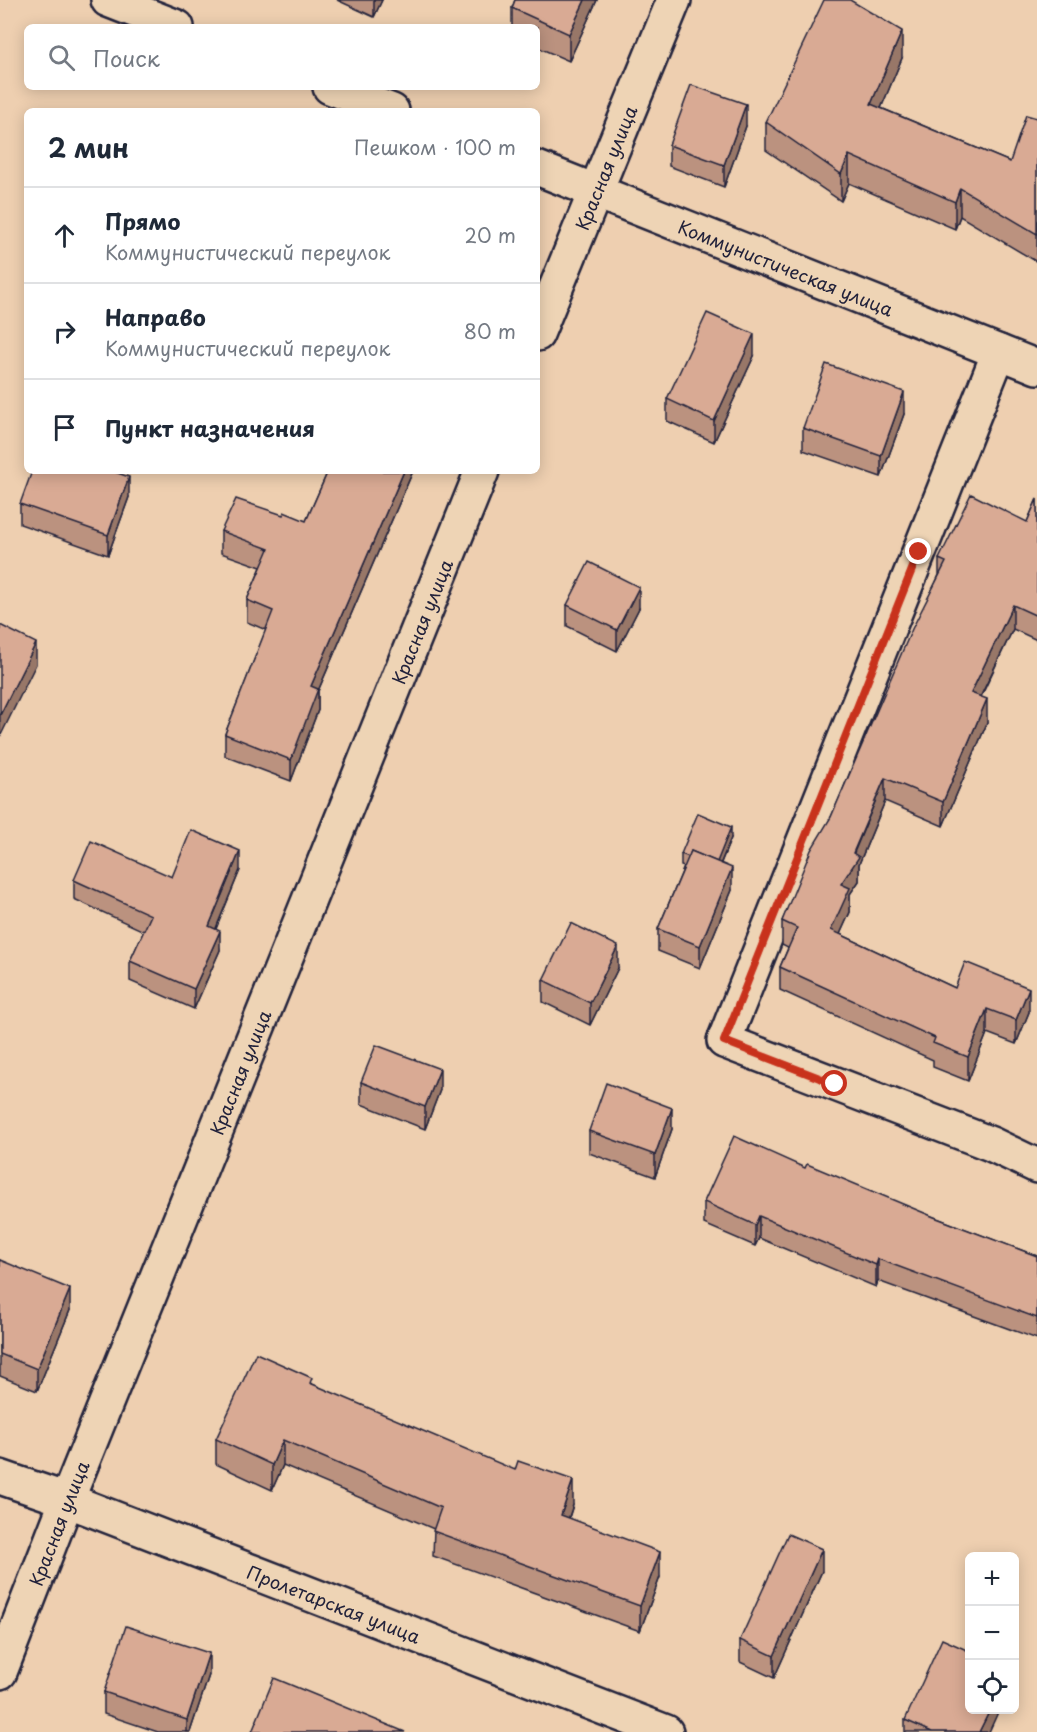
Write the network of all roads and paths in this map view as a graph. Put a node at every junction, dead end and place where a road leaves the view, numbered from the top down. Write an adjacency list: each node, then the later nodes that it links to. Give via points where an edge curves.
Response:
1 (108, 0): 3 (street)
2 (674, 0): 7 (street, Красная улица)
3 (169, 24)
4 (338, 90): 5 (street)
5 (384, 108)
6 (540, 169): 7 (street, Коммунистическая улица)
7 (595, 190): 8 (street, Красная улица); 9 (street, Коммунистическая улица)
8 (540, 327)
9 (999, 352): 10 (street, Коммунистическая улица); 12 (street, via 724,1041 991,1144)
10 (1037, 367)
11 (481, 474): 14 (street, Красная улица)
12 (1037, 1166)
13 (0, 1477): 14 (street, Пролетарская улица)
14 (67, 1500): 15 (street, Красная улица); 16 (street, Пролетарская улица)
15 (0, 1671)
16 (666, 1732)

